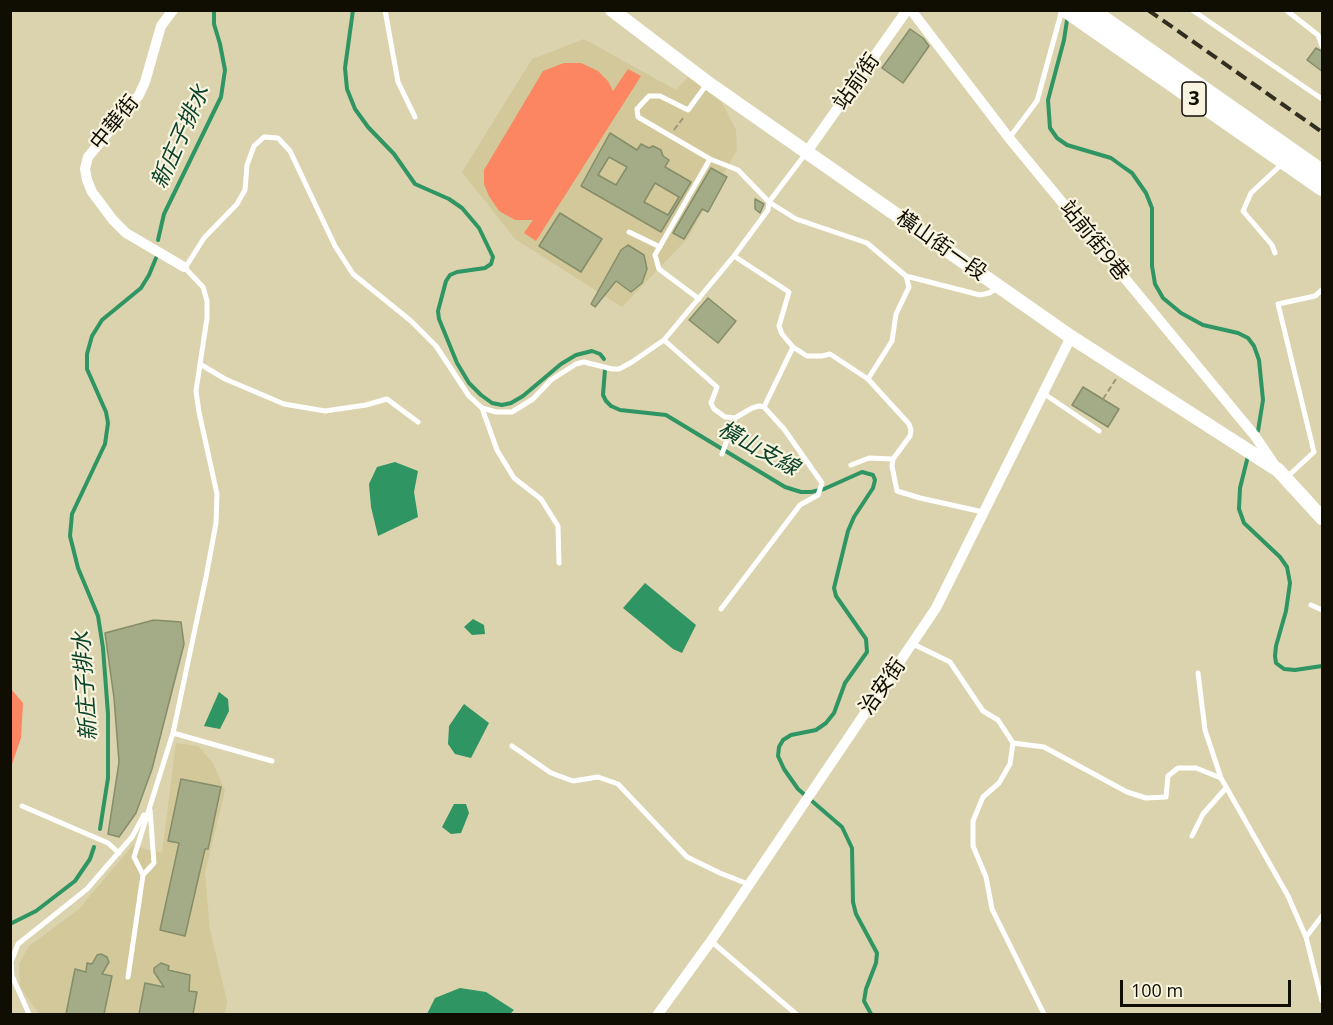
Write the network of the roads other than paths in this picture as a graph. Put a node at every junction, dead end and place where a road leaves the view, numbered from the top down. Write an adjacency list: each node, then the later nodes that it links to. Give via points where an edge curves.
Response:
1 (172, 10): 25 (street, 中華街, via 161,26 139,95 88,157 85,169 93,192 126,233)
2 (385, 10): 13 (lane, via 398,82)
3 (612, 10): 11 (street, 橫山街一段)
4 (907, 10): 15 (street, 站前街)
5 (911, 10): 14 (street, 站前街9巷)
6 (1064, 10): 14 (lane, via 1037,101); 17 (main road, 3)
7 (1092, 10): 18 (main road, 3)
8 (1192, 10): 12 (lane)
9 (1286, 10): 10 (lane, via 1317,35)
10 (1323, 46)
11 (708, 84): 15 (street, 橫山街一段); 16 (lane, via 688,110 660,96 649,96 637,109 639,117)
12 (1323, 99)
13 (415, 117)
14 (1009, 138): 44 (street, 站前街9巷, via 1255,436)
15 (806, 153): 20 (lane); 27 (street, 橫山街一段)
16 (710, 159): 20 (lane, via 738,170); 22 (lane)
17 (1284, 162): 19 (main road, 3); 23 (lane, via 1251,193 1243,211)
18 (1323, 172)
19 (1323, 188)
20 (769, 202): 24 (lane, via 768,210); 26 (lane, via 795,219 867,243)
21 (629, 232): 22 (lane)
22 (660, 247): 29 (lane, via 655,255 659,269)
23 (1275, 253)
24 (734, 256): 29 (lane); 32 (lane, via 789,292 779,326)
25 (184, 267): 33 (lane, via 203,287 207,301); 37 (lane, via 204,238 237,204 245,190 247,165 254,146 264,136 278,138 290,151 335,246 353,274 436,346 469,396)
26 (906, 276): 27 (lane, via 980,295); 34 (lane, via 909,287 896,314 892,341)
27 (999, 287): 30 (street, 橫山街一段)
28 (1323, 290): 44 (lane, via 1315,296 1278,304 1314,452)
29 (699, 299): 31 (lane)
30 (1071, 337): 35 (street, 治安街); 44 (street, 橫山街一段)
31 (664, 340): 37 (lane, via 619,369 576,364 512,412); 38 (lane, via 717,387 711,403 714,410)
32 (793, 347): 34 (lane, via 807,356 830,354); 36 (lane)
33 (200, 364): 39 (lane, via 284,404 325,411 387,399); 53 (lane, via 196,391 217,494 216,523)
34 (868, 379): 42 (lane, via 911,430)
35 (1043, 393): 40 (lane); 45 (street, 治安街)
36 (764, 406): 38 (lane); 49 (lane, via 822,483 818,495 800,505)
37 (482, 408): 47 (lane, via 497,450 514,478 541,499 558,526)
38 (735, 418): 41 (lane)
39 (418, 422)
40 (1099, 431)
41 (722, 454)
42 (893, 459): 43 (lane, via 869,458); 45 (lane, via 897,491)
43 (851, 465)
44 (1282, 474): 46 (street, 橫山街一段)
45 (984, 512): 51 (street, 治安街, via 936,608)
46 (1323, 518)
47 (559, 563)
48 (1311, 605): 50 (lane)
49 (721, 609)
50 (1323, 610)
51 (913, 644): 54 (lane, via 950,662 982,711 998,720); 64 (street, 治安街)
52 (1198, 673): 57 (lane, via 1205,730)
53 (173, 733): 56 (lane); 59 (lane)
54 (1013, 743): 57 (lane, via 1044,747 1127,792 1146,798 1166,797 1168,776 1178,768 1196,768); 73 (lane, via 1010,764 999,783 983,797 973,821 974,846 992,909)
55 (512, 746): 64 (lane, via 551,773 573,782 598,777 618,784 687,857)
56 (272, 761)
57 (1221, 778): 58 (lane)
58 (1226, 788): 61 (lane, via 1203,814); 66 (lane, via 1275,871)
59 (150, 805): 62 (lane); 63 (lane, via 134,857); 63 (lane, via 154,862)
60 (22, 806): 62 (lane, via 108,843)
61 (1192, 836)
62 (119, 853): 70 (lane, via 87,889 18,944 11,962 12,976)
63 (142, 875): 68 (lane)
64 (748, 884): 67 (street, 治安街)
65 (1323, 916): 66 (lane)
66 (1306, 937): 69 (lane)
67 (711, 942): 71 (street, 治安街); 72 (lane)
68 (128, 977)
69 (1323, 1001)
70 (29, 1014)
71 (658, 1014)
72 (796, 1014)
73 (1044, 1014)

